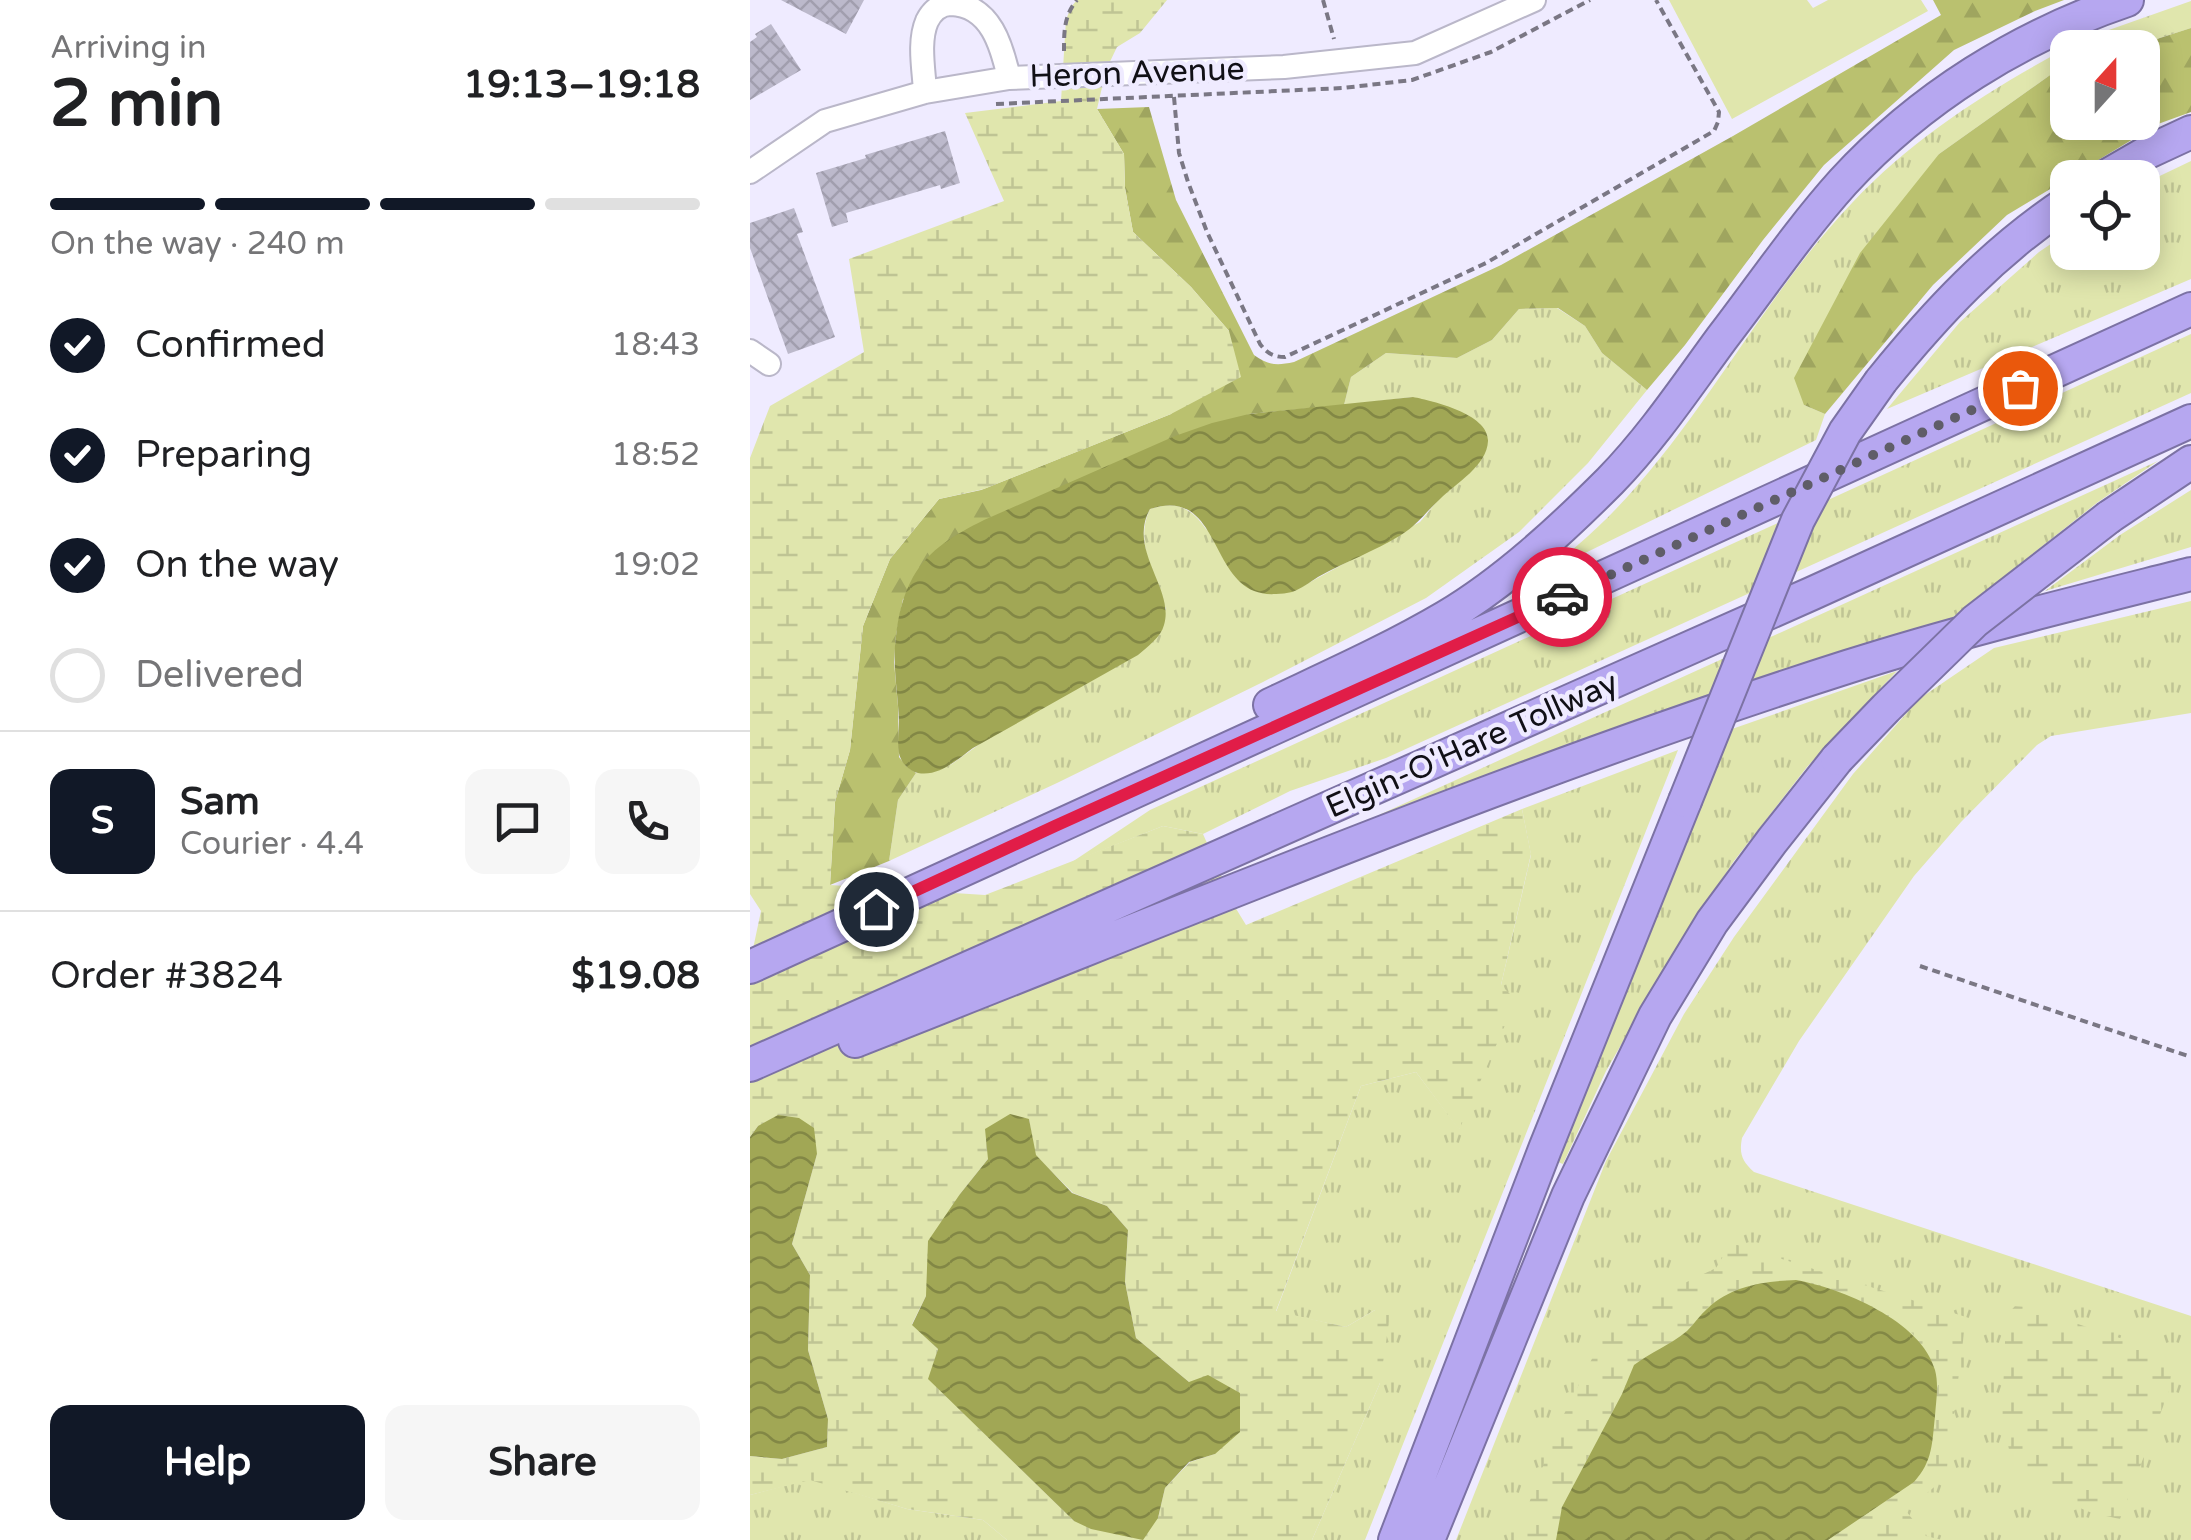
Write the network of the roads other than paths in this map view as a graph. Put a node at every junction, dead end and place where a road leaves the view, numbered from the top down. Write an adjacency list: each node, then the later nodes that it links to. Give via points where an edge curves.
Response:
1 (1476, 0): 4 (street)
2 (1534, 0): 4 (street, Heron Avenue)
3 (2127, 0): 15 (highway, via 2028,40 1958,84 1871,154 1812,219 1622,468 1498,580 1380,652 1094,791)
4 (1488, 22): 5 (street, Heron Avenue, via 1415,53 1284,68)
5 (1009, 78): 6 (street, Heron Avenue); 6 (street, via 992,27 973,10 943,4 926,25)
6 (925, 92): 9 (street, Heron Avenue, via 825,121)
7 (2191, 132): 8 (highway)
8 (2134, 160)
9 (750, 172)
10 (2050, 215): 19 (highway, bridge, via 2004,249 1924,329 1845,432 1798,520)
11 (2191, 309): 15 (highway)
12 (2191, 421): 17 (highway, Elgin-O'Hare Tollway)
13 (2191, 462): 20 (highway, bridge, via 2109,516 1975,621 1837,760 1712,922 1655,1016 1568,1196)
14 (2191, 574): 18 (highway, via 1964,633 1728,706 1483,794)
15 (1055, 826): 16 (highway)
16 (750, 966)
17 (750, 1065)
18 (750, 1086)
19 (1394, 1540)
20 (1428, 1540)

